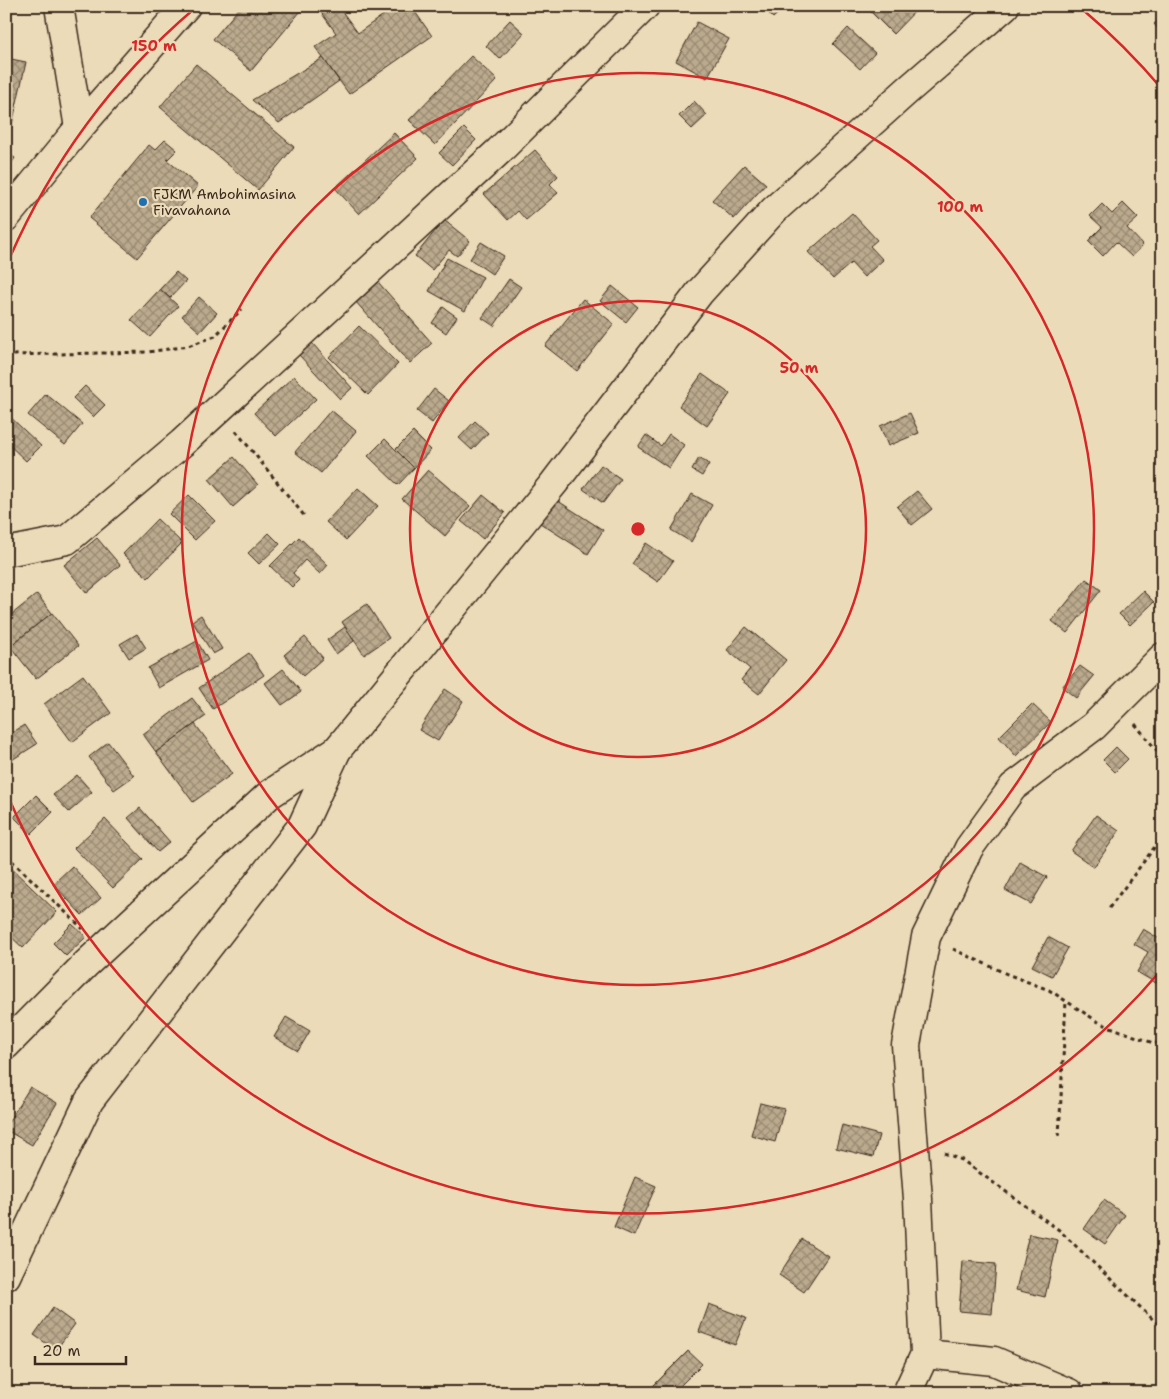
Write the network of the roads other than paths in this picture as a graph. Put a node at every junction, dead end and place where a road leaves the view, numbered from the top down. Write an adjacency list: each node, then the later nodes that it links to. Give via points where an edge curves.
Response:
1 (59, 6): 5 (street)
2 (186, 6): 5 (street)
3 (645, 6): 7 (street, via 499,151 182,443 67,540)
4 (1005, 6): 9 (street, via 774,210 700,292 554,483)
5 (79, 128): 6 (street)
6 (6, 217)
7 (6, 552)
8 (1163, 658): 12 (street, via 1094,726 1013,786 969,848 926,937 906,1045 918,1198)
9 (337, 750): 10 (street, via 270,794 103,948); 11 (street, via 302,826 89,1101)
10 (6, 1045)
11 (6, 1276)
12 (925, 1354): 13 (street); 14 (street, via 994,1361)
13 (907, 1393)
14 (1069, 1393)

